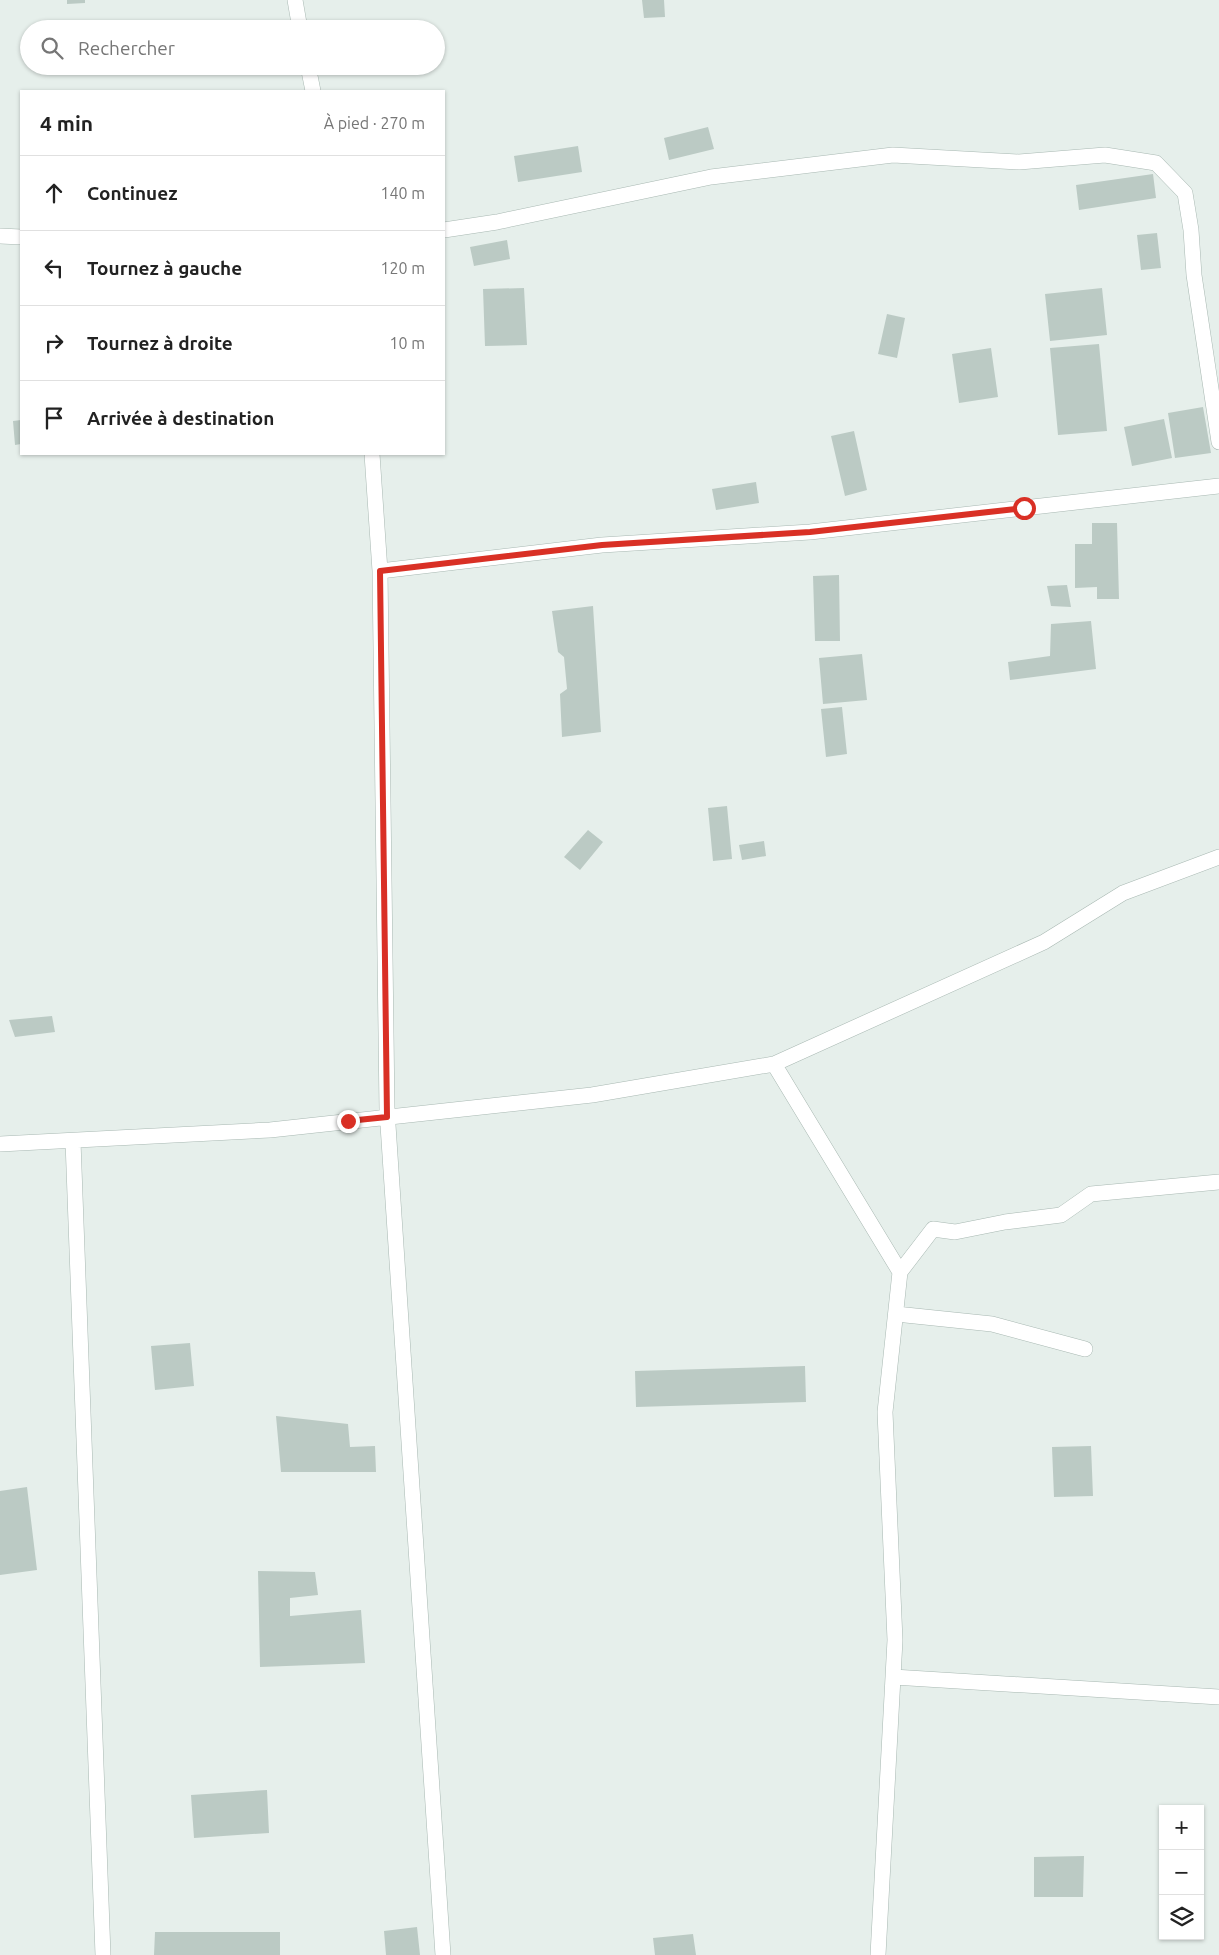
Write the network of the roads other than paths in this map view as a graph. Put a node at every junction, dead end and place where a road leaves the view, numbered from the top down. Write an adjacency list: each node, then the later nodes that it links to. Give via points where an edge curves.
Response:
1 (295, 0): 2 (street)
2 (298, 20)
3 (310, 75): 4 (street)
4 (313, 90)
5 (445, 230): 8 (street, via 497,222 711,176 893,155 1019,162 1106,155 1156,163 1185,193)
6 (0, 236): 7 (street)
7 (20, 237)
8 (1219, 442)
9 (372, 455): 11 (street)
10 (1219, 486): 11 (street, via 810,532 602,545)
11 (380, 571): 14 (street)
12 (1219, 857): 13 (street, via 1123,893 1044,942)
13 (774, 1064): 14 (street, via 592,1095); 18 (street)
14 (387, 1117): 15 (street, via 270,1130); 24 (street)
15 (73, 1141): 16 (street); 23 (street)
16 (0, 1144)
17 (1219, 1182): 18 (street, via 1091,1194 1061,1215 955,1232 933,1229)
18 (900, 1272): 19 (street)
19 (896, 1314): 20 (street, via 992,1324); 21 (street, via 885,1412 895,1640)
20 (1085, 1348)
21 (893, 1677): 22 (street); 25 (street)
22 (1219, 1697)
23 (103, 1955)
24 (443, 1955)
25 (878, 1955)

